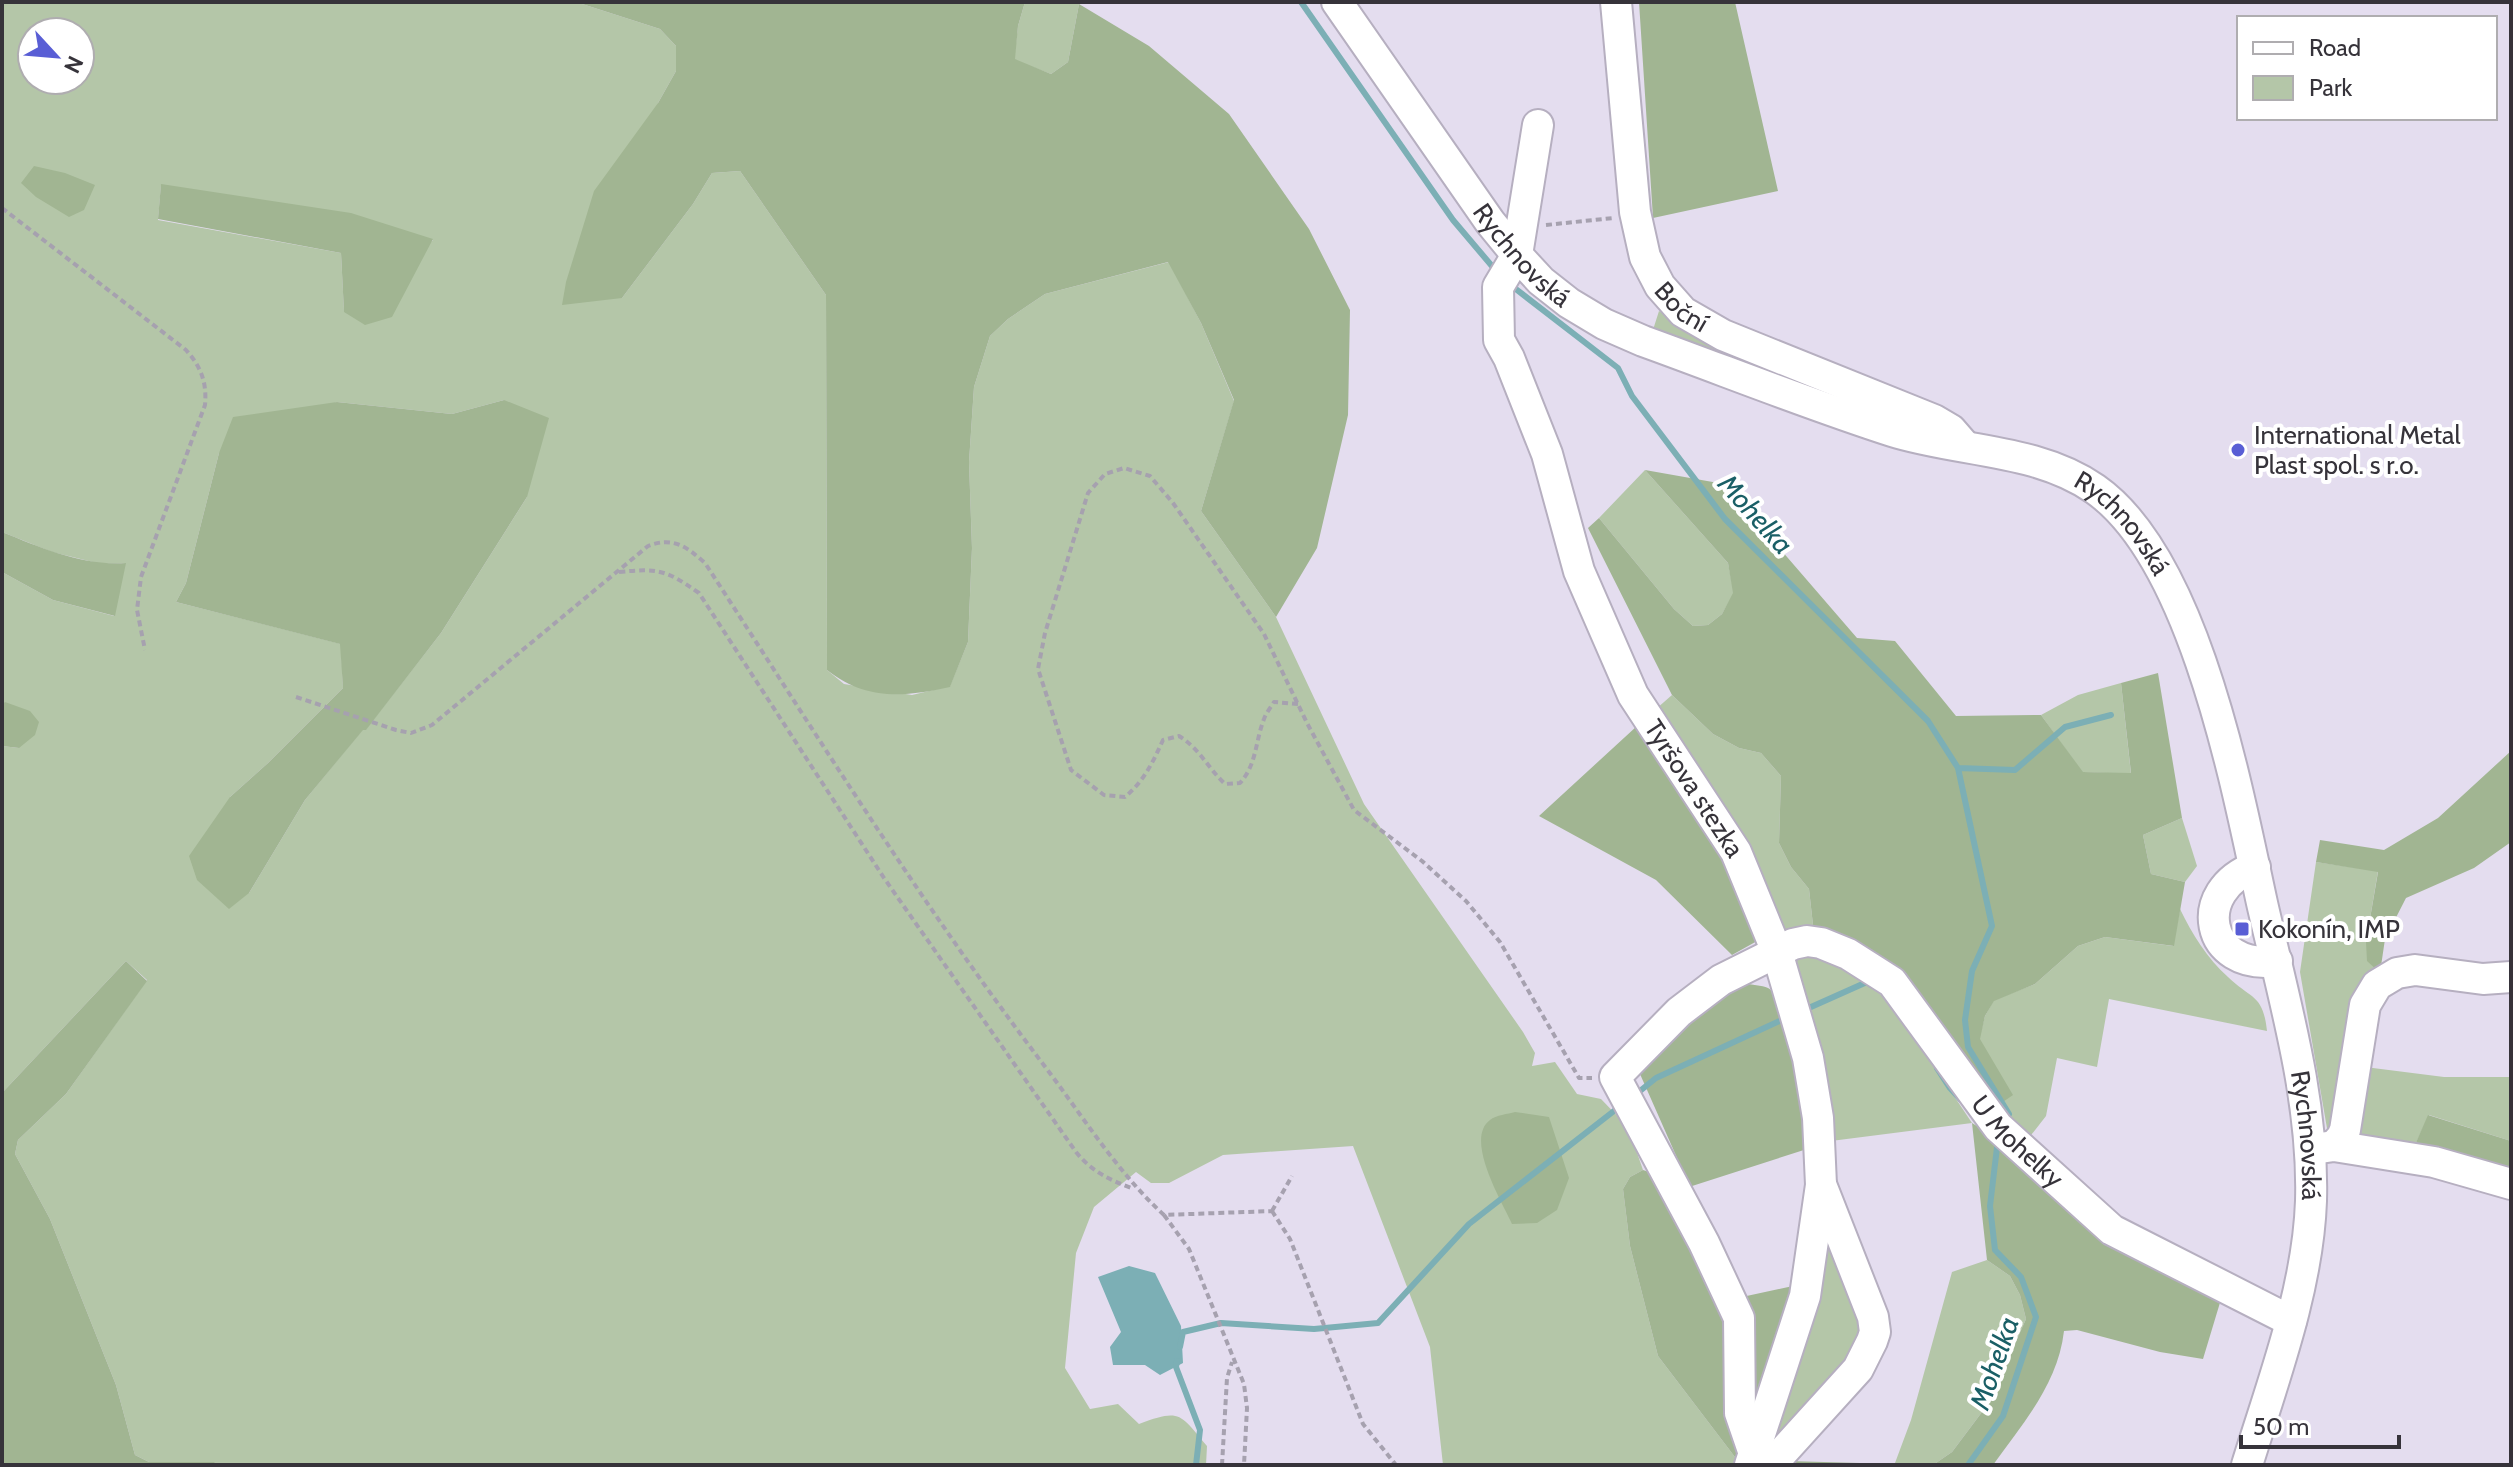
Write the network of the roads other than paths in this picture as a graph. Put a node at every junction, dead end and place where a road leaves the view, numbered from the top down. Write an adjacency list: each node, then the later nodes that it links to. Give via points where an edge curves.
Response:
1 (1337, 2): 4 (street, Rychnovská)
2 (1616, 2): 5 (street, Boční, via 1635,212 1645,257 1660,286 1683,312 1723,335 1934,420)
3 (1538, 125): 4 (street, Tyršova stezka)
4 (1512, 259): 5 (street, Rychnovská, via 1569,303 1617,330 1894,432); 7 (street, Tyršova stezka, via 1499,340 1547,454 1579,571 1633,695 1736,852)
5 (1966, 447): 6 (street, Rychnovská, via 2075,477 2108,499 2154,558 2197,651)
6 (2255, 867): 8 (street, Rychnovská); 8 (street, via 2222,890 2214,909 2216,935 2240,958)
7 (1777, 952): 12 (street, Tyršova stezka, via 1808,1058); 13 (street, U Mohelky, via 1807,941 1821,943 1892,982 1998,1127 2112,1230); 14 (street, U Mohelky, via 1721,980 1679,1012 1615,1077 1739,1318 1740,1413)
8 (2277, 961): 10 (street, Rychnovská)
9 (2511, 977): 10 (street, via 2483,979 2415,970 2377,985 2365,1005 2345,1130)
10 (2322, 1148): 11 (street, via 2434,1162); 13 (street, Rychnovská)
11 (2511, 1184)
12 (1821, 1185): 14 (street, Tyršova stezka, via 1805,1296); 14 (street, via 1875,1332 1858,1369)
13 (2291, 1321): 15 (street, Rychnovská)
14 (1758, 1460)
15 (2247, 1465)

